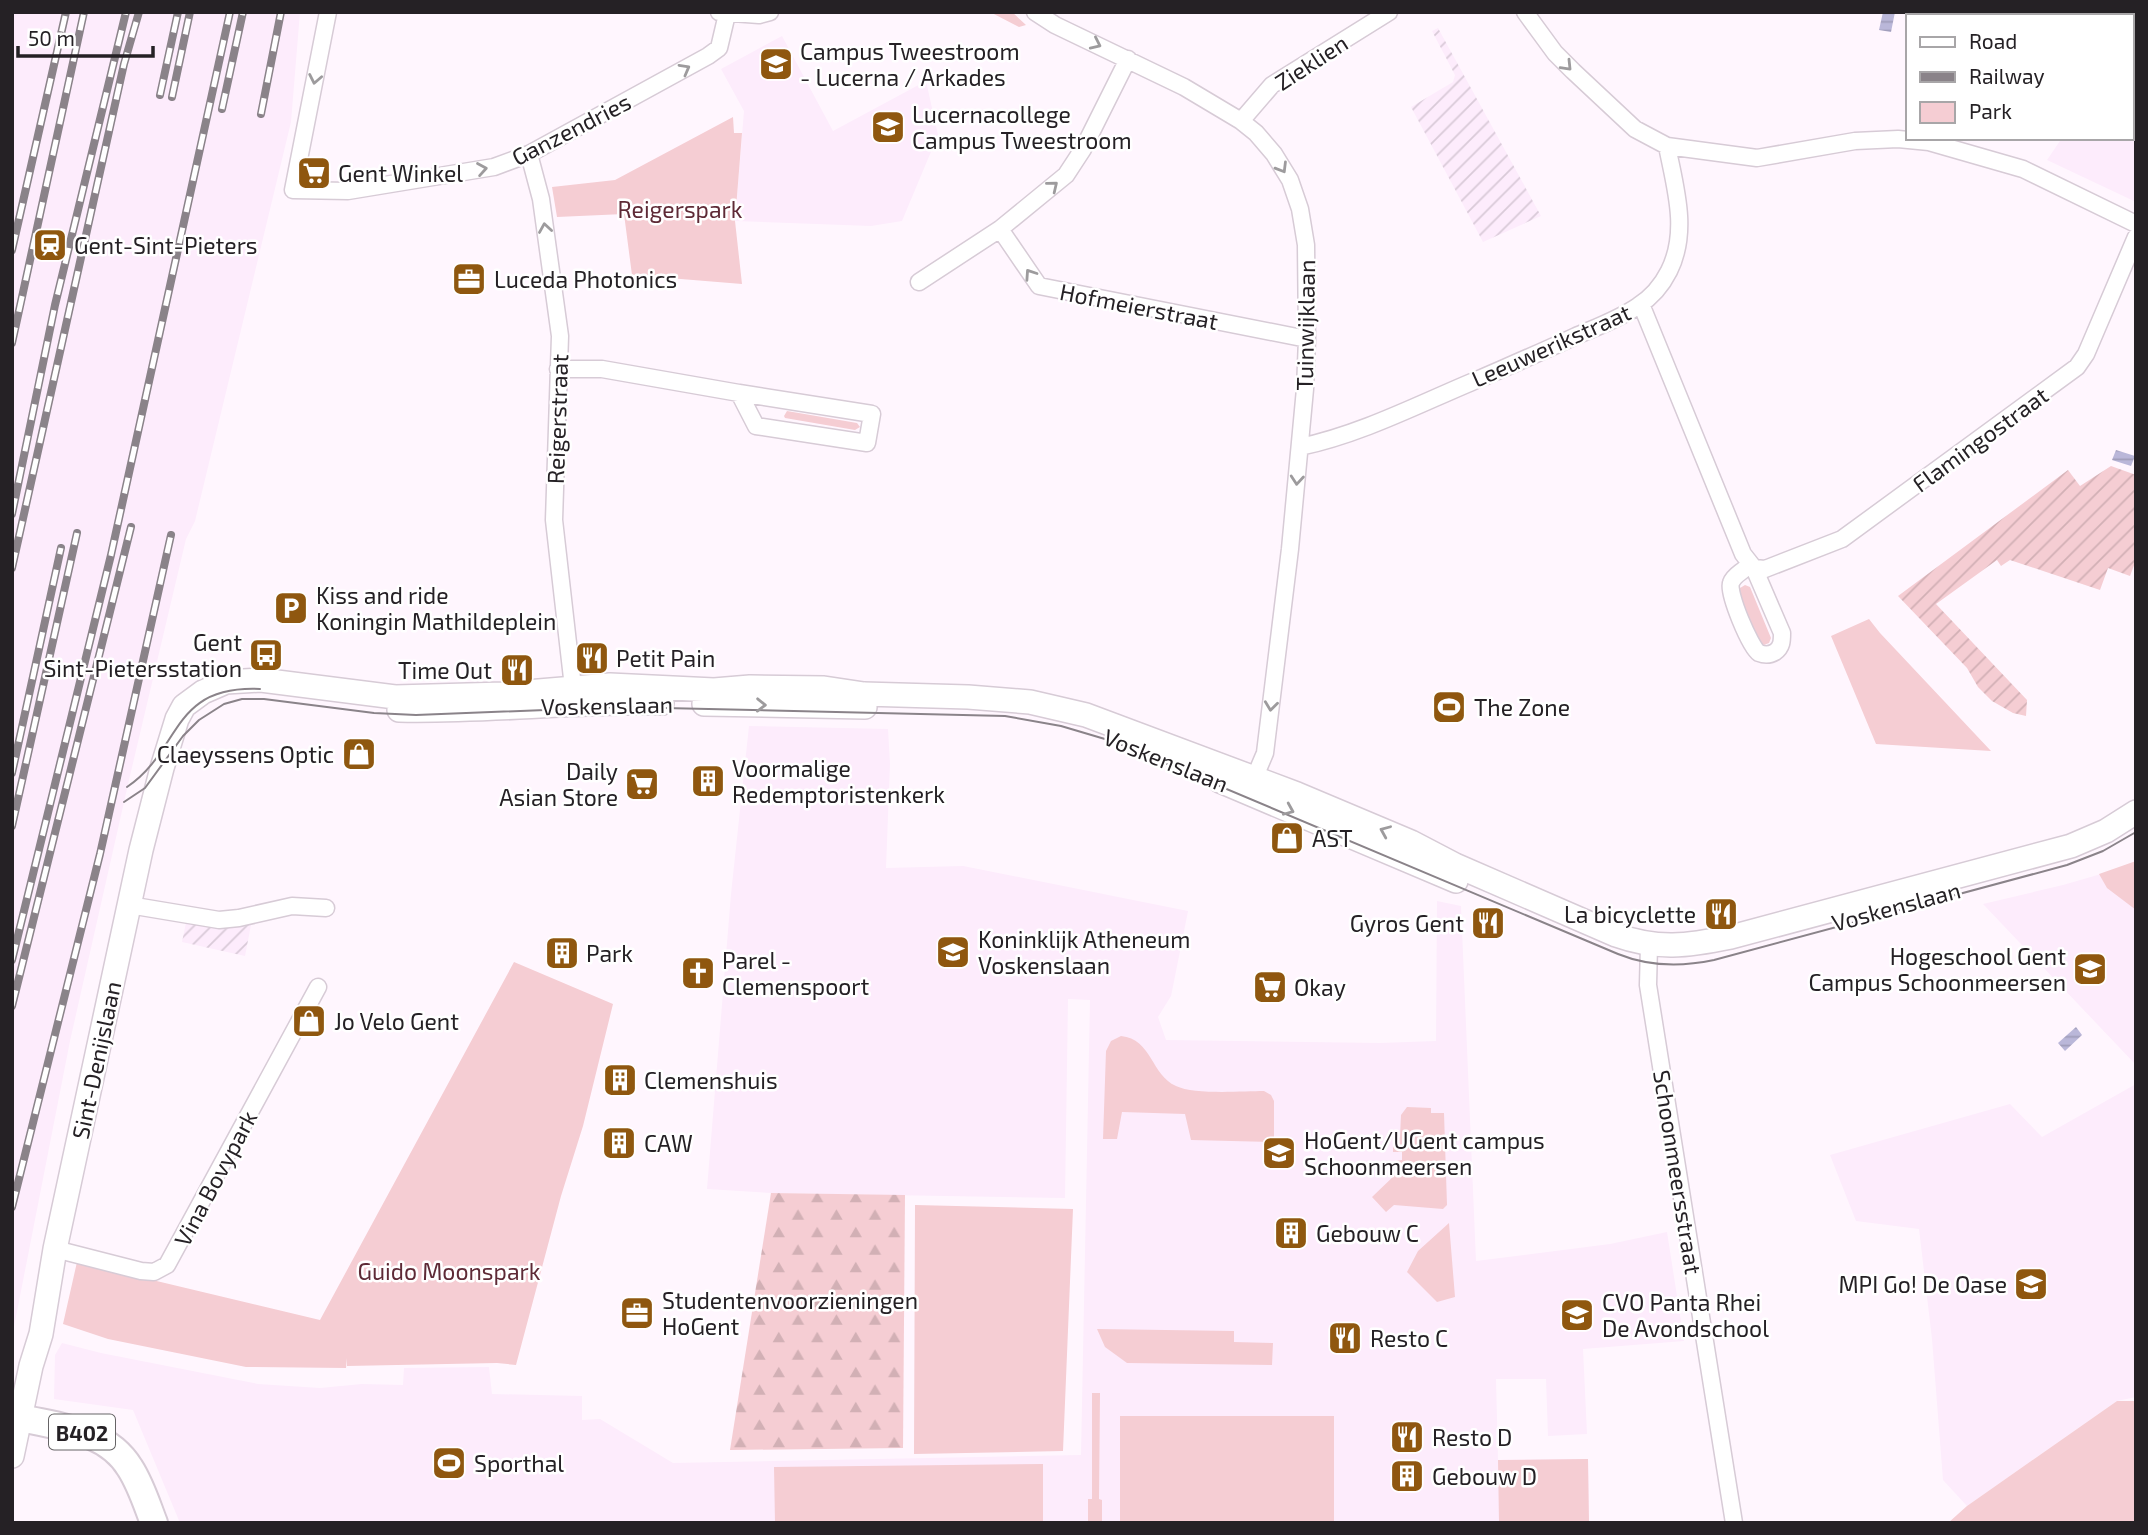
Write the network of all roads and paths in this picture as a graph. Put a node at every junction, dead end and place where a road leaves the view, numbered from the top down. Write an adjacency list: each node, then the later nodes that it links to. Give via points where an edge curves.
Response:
1 (328, 12): 12 (street, Ganzendries, one-way to 12, via 293,190 348,191 494,167)
2 (770, 12): 6 (street, Ganzendries)
3 (1035, 12): 7 (street, Tuinwijklaan, one-way to 7)
4 (1389, 12): 8 (street, Zieklien, via 1272,86)
5 (1525, 12): 11 (street, one-way to 11, via 1573,71 1635,129)
6 (723, 13): 12 (street, Ganzendries, one-way to 6, via 708,57 719,48)
7 (1128, 59): 8 (street, Tuinwijklaan); 14 (street, one-way to 7, via 1066,175)
8 (1241, 121): 18 (street, Tuinwijklaan, one-way to 18, via 1274,154 1300,209 1306,245)
9 (1906, 140): 11 (street, via 1855,141 1757,158)
10 (1908, 140): 13 (street, via 2023,169)
11 (1667, 146): 17 (street, Leeuwerikstraat, via 1678,204 1678,248 1658,289)
12 (529, 154): 19 (street, Reigerstraat, one-way to 12, via 560,335 552,274)
13 (2136, 224)
14 (1000, 229): 16 (street); 18 (street, Hofmeierstraat, one-way to 14, via 1039,286)
15 (2136, 237): 22 (street, Flamingostraat, via 2077,367 1842,539 1765,569)
16 (919, 282)
17 (1641, 304): 21 (street, Leeuwerikstraat, via 1530,357 1341,436); 22 (street)
18 (1307, 339): 21 (street, Tuinwijklaan)
19 (558, 369): 20 (street, via 602,369); 24 (street, Reigerstraat, via 554,520)
20 (739, 393): 20 (street, via 756,426 867,443 872,414)
21 (1300, 447): 26 (street, Tuinwijklaan, one-way to 26, via 1265,753)
22 (1752, 566): 22 (street, via 1735,576 1731,594 1752,645 1768,655 1777,651 1782,633)
23 (217, 685): 24 (street, Voskenslaan, via 261,680 395,697); 25 (street, Sint-Denijslaan, via 184,706)
24 (573, 687): 26 (street, Voskenslaan, via 791,687 1030,702 1086,715)
25 (167, 749): 29 (street, Sint-Denijslaan); 31 (street, Voskenslaan, one-way to 31, via 205,707 229,696 252,693 374,709 620,702 1005,711 1062,721 1116,738 1617,949)
26 (1254, 779): 31 (street, Voskenslaan, one-way to 26, via 1411,842)
27 (2136, 812): 31 (street, Voskenslaan, via 2106,831 2051,852 1731,937)
28 (2136, 827): 31 (street, Voskenslaan, via 2087,853 1700,958 1674,961)
29 (129, 905): 30 (street, via 219,920 292,906); 33 (street, Sint-Denijslaan)
30 (326, 908)
31 (1649, 952): 37 (street, Schoonmeersstraat, via 1648,985)
32 (318, 986): 33 (street, Vina Bovypark, via 167,1265 154,1272 141,1271)
33 (55, 1249): 34 (street, Sint-Denijslaan, via 41,1334)
34 (16, 1417): 35 (street, Sint-Denijslaan); 36 (main road, B402, via 80,1431 117,1451 130,1468)
35 (12, 1456)
36 (154, 1523)
37 (1734, 1523)

